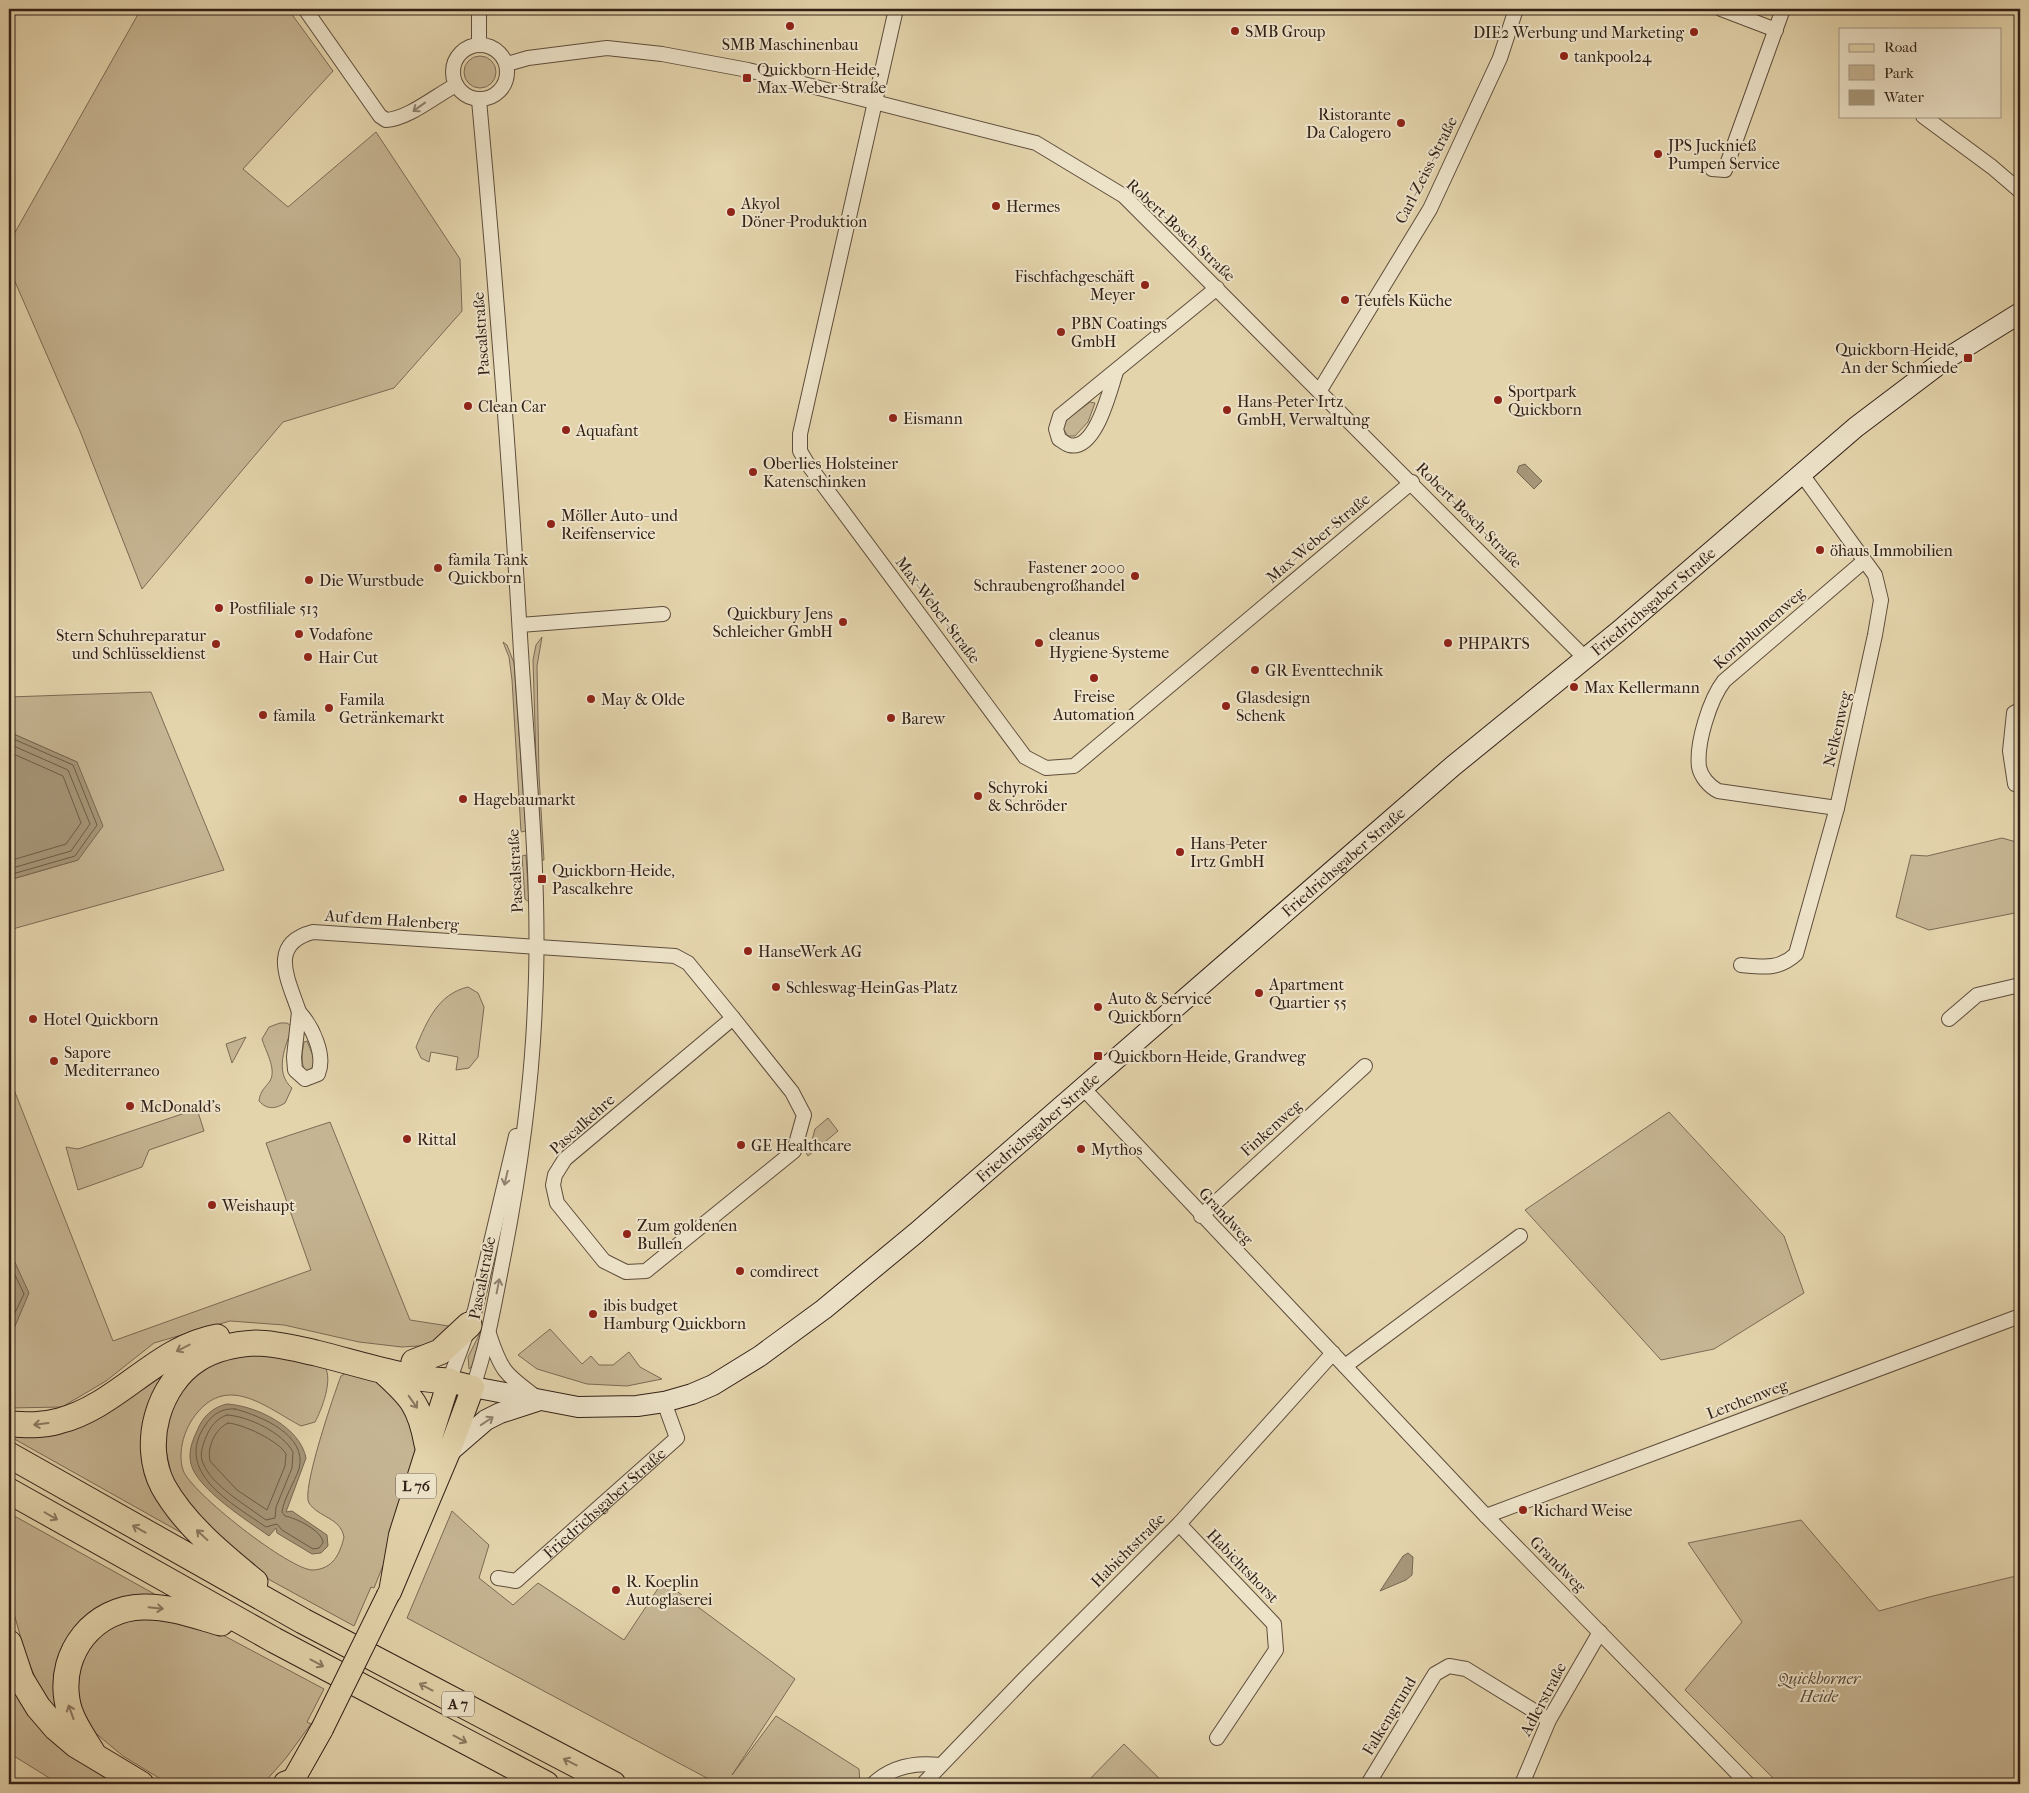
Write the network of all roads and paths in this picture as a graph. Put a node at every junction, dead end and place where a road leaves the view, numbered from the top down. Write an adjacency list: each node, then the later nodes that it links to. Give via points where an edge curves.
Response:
1 (305, 9): 10 (street, one-way to 1, via 401,118 386,120)
2 (479, 9): 8 (street)
3 (896, 9): 12 (street, Max-Weber-Straße)
4 (1516, 9): 19 (street, Carl-Zeiss-Straße, via 1500,58 1430,209)
5 (1721, 9): 7 (street)
6 (1783, 9): 7 (street)
7 (1776, 30): 14 (street, via 1725,170)
8 (479, 44): 9 (street, via 498,50); 10 (street, via 468,47 456,59 453,73)
9 (507, 64): 11 (street, via 507,80 495,96); 12 (street, Robert-Bosch-Straße, via 528,58 606,48 662,54 748,70)
10 (456, 85): 11 (street, via 464,95)
11 (479, 100): 24 (street, Pascalstraße)
12 (874, 103): 16 (street, Robert-Bosch-Straße, via 1036,143 1124,196); 21 (street, Max-Weber-Straße, via 800,434 800,451 1025,757 1046,768 1074,766)
13 (1926, 118): 15 (street)
14 (1712, 169)
15 (2020, 191)
16 (1217, 288): 18 (street); 19 (street, Robert-Bosch-Straße)
17 (2020, 314): 20 (main road, Friedrichsgaber Straße, via 1946,359)
18 (1116, 372): 18 (street, via 1060,416 1056,429 1059,439 1070,445 1081,443 1098,427)
19 (1320, 390): 21 (street, Robert-Bosch-Straße)
20 (1801, 473): 22 (street, Nelkenweg); 25 (main road, Friedrichsgaber Straße)
21 (1412, 482): 25 (street, Robert-Bosch-Straße)
22 (1864, 561): 28 (street, Nelkenweg, via 1874,575 1881,600); 28 (street, Kornblumenweg, via 1724,681 1715,693 1700,753 1699,767 1706,782 1718,791)
23 (663, 614): 24 (street)
24 (520, 625): 29 (street, Pascalstraße)
25 (1585, 658): 36 (main road, Friedrichsgaber Straße, via 1453,766)
26 (2020, 710): 27 (street, via 2014,713 2010,751)
27 (2015, 784)
28 (1837, 808): 30 (street, Nelkenweg, via 1796,954 1781,965 1770,968)
29 (536, 946): 32 (street, Auf dem Halenberg, via 313,932 298,936 288,948 284,968); 33 (street, via 675,956 688,963); 37 (street, Pascalstraße, via 535,1010)
30 (1741, 965)
31 (2020, 985): 34 (street, via 1977,995)
32 (299, 1012)
33 (733, 1018): 33 (street, Pascalkehre, via 565,1159 555,1175 553,1185 557,1203 604,1261 626,1272 646,1271 794,1151 804,1115 792,1092)
34 (1949, 1019)
35 (1365, 1066): 38 (street, Finkenweg)
36 (1083, 1088): 38 (street, Grandweg); 49 (main road, Friedrichsgaber Straße, via 816,1315 739,1371 692,1394)
37 (525, 1115): 41 (street, Pascalstraße, one-way to 37, via 517,1188); 41 (street, Pascalstraße, one-way to 41, via 514,1141 475,1310)
38 (1201, 1216): 42 (street, Grandweg)
39 (1520, 1236): 44 (street)
40 (2020, 1316): 54 (street, Lerchenweg)
41 (479, 1329): 43 (highway, via 440,1352); 46 (street, Pascalstraße); 47 (street, Pascalstraße); 48 (street, Friedrichsgaber Straße, via 498,1363 511,1378)
42 (1333, 1353): 44 (street, Grandweg); 55 (street, Habichtstraße)
43 (414, 1362): 46 (highway, via 432,1368); 50 (highway, one-way to 50, via 301,1338 228,1335 189,1344 113,1396 77,1415 38,1425)
44 (1345, 1366): 54 (street, Grandweg)
45 (382, 1370): 46 (highway, via 423,1380); 51 (highway, one-way to 51, via 416,1405); 57 (highway, one-way to 45, via 238,1568 196,1529 176,1505 163,1485 157,1467 153,1446 158,1413 182,1373 197,1360 224,1348 258,1343 276,1345)
46 (449, 1381): 47 (main road, Friedrichsgaber Straße); 51 (main road, L 76)
47 (473, 1387): 48 (main road, Friedrichsgaber Straße); 51 (main road, L 76)
48 (540, 1400): 49 (main road, Friedrichsgaber Straße, via 596,1408); 51 (main road, Friedrichsgaber Straße, one-way to 48, via 500,1413)
49 (664, 1402): 56 (street, Friedrichsgaber Straße, via 677,1438 516,1581)
50 (9, 1424)
51 (438, 1448): 65 (main road, L 76, bridge, via 425,1462 400,1535 389,1593 322,1729)
52 (9, 1455): 57 (highway, A 7, one-way to 52)
53 (9, 1491): 59 (highway, A 7, one-way to 59)
54 (1486, 1516): 58 (street, Grandweg)
55 (1179, 1524): 62 (street, Habichtshorst, via 1274,1624 1276,1650); 64 (street, Habichtstraße)
56 (498, 1578)
57 (303, 1621): 68 (highway, A 7, one-way to 57)
58 (1600, 1632): 61 (street, Adlerstraße); 73 (street, Grandweg)
59 (274, 1640): 63 (highway, one-way to 59, via 72,1717 66,1682 75,1647 86,1632 105,1618 123,1609 166,1609); 67 (highway, A 7, one-way to 67)
60 (9, 1643): 63 (highway, via 21,1679 38,1708 76,1745)
61 (1549, 1720): 71 (street, Falkengrund, via 1466,1669 1450,1666 1435,1674); 72 (street, Adlerstraße)
62 (1217, 1738)
63 (94, 1755): 66 (highway)
64 (940, 1765): 69 (street, via 922,1763 896,1768); 70 (street, Habichtstraße)
65 (290, 1783)
66 (140, 1784)
67 (546, 1784)
68 (614, 1784)
69 (873, 1784)
70 (923, 1784)
71 (1368, 1784)
72 (1522, 1784)
73 (1748, 1784)

